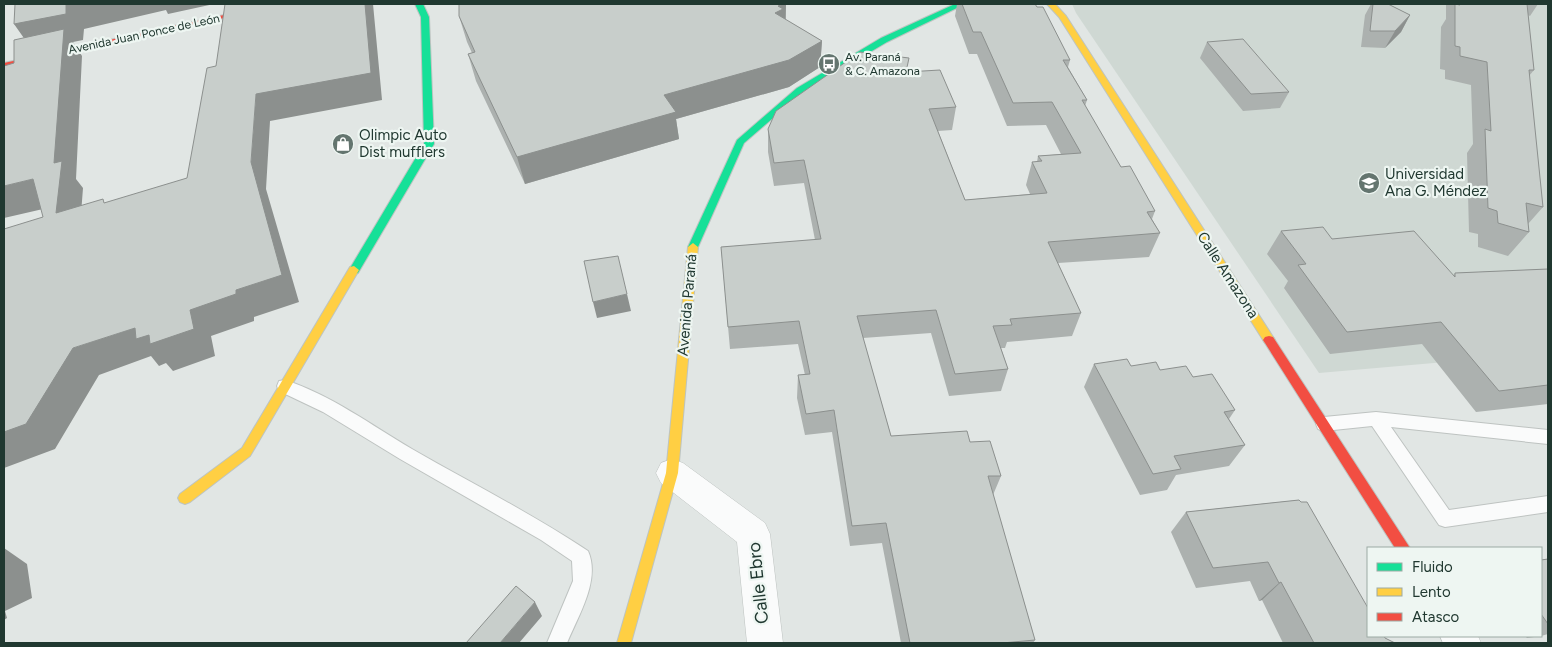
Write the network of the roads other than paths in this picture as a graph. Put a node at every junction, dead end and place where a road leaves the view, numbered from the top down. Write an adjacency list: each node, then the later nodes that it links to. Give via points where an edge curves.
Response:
1 (284, 4): 5 (street, Avenida Juan Ponce de León)
2 (419, 4): 6 (street, via 425,17 429,144)
3 (961, 4): 10 (street, Avenida Paraná, via 884,40 800,90 740,142 693,243)
4 (1051, 4): 8 (street, Calle Amazona, via 1062,16)
5 (4, 65)
6 (285, 386): 11 (street, via 246,452); 14 (lane, via 329,407 581,557 582,581)
7 (1376, 419): 8 (lane); 9 (lane); 12 (lane, via 1445,520)
8 (1324, 424): 13 (street, Calle Amazona)
9 (1548, 437)
10 (672, 473): 15 (street, Avenida Paraná); 16 (street, Calle Ebro, via 753,534)
11 (185, 498)
12 (1548, 504)
13 (1402, 547)
14 (557, 643)
15 (624, 643)
16 (764, 643)

